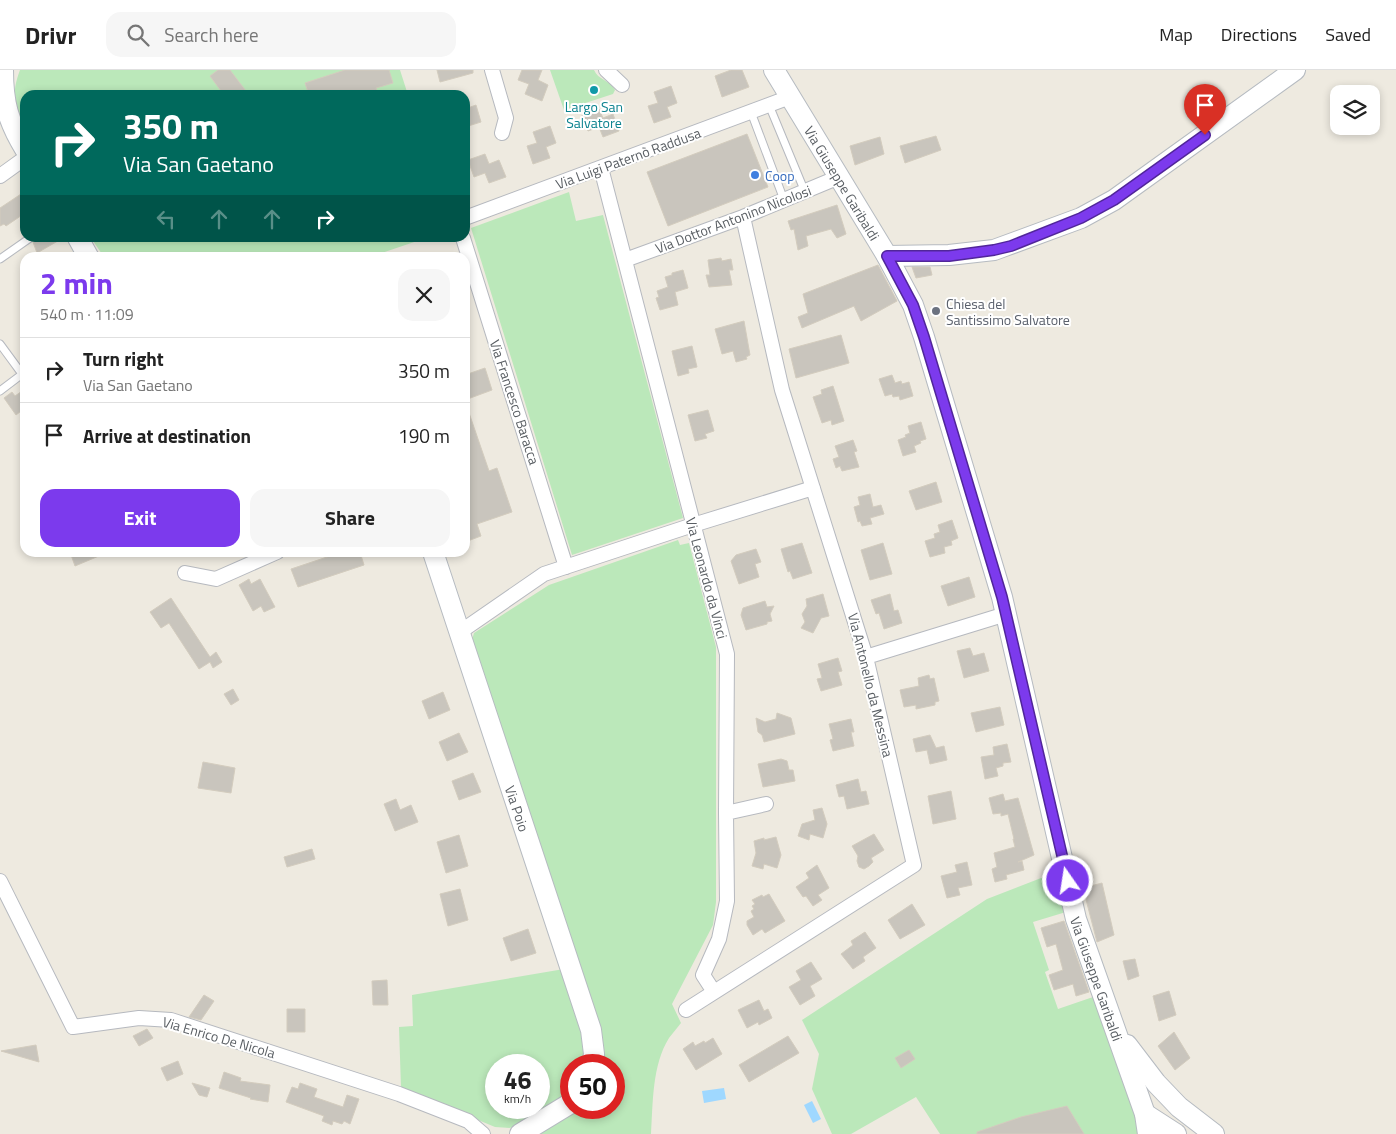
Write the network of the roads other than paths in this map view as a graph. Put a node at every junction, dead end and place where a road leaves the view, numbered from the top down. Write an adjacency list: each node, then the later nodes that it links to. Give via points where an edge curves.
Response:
1 (3, 70): 9 (street)
2 (13, 70): 9 (street)
3 (492, 70): 12 (street, via 506,118)
4 (606, 70): 7 (street)
5 (774, 70): 8 (street, Via Giuseppe Garibaldi)
6 (1295, 70): 23 (street, via 1114,200 1081,218 994,250 949,256)
7 (622, 85)
8 (790, 97): 10 (street, Via Luigi Paternò Raddusa); 17 (street, Via Giuseppe Garibaldi)
9 (5, 102): 13 (street, via 10,123)
10 (769, 105): 11 (street, Via Luigi Paternò Raddusa); 18 (lane)
11 (751, 112): 15 (street, Via Luigi Paternò Raddusa); 19 (lane)
12 (502, 133)
13 (20, 140)
14 (20, 162): 16 (street)
15 (602, 168): 20 (street, Via Luigi Paternò Raddusa); 26 (street, Via Leonardo da Vinci)
16 (0, 176)
17 (840, 178): 18 (street, Via Dottor Antonino Nicolosi); 23 (street, Via Giuseppe Garibaldi)
18 (805, 192): 19 (street, Via Dottor Antonino Nicolosi)
19 (784, 200): 21 (street, Via Dottor Antonino Nicolosi)
20 (470, 216)
21 (743, 217): 26 (street, Via Dottor Antonino Nicolosi); 31 (street, Via Antonello da Messina, via 782,390)
22 (24, 242): 24 (lane)
23 (887, 256): 37 (street, Via Giuseppe Garibaldi, via 913,305 924,337)
24 (0, 259)
25 (470, 260): 35 (street, Via Francesco Baracca)
26 (626, 260): 32 (street, Via Leonardo da Vinci)
27 (0, 344): 28 (lane)
28 (20, 368)
29 (20, 376): 30 (lane)
30 (0, 391)
31 (813, 488): 32 (street); 39 (street, Via Antonello da Messina)
32 (694, 525): 35 (street); 41 (street, Via Leonardo da Vinci, via 727,654)
33 (266, 557): 36 (street, via 216,579)
34 (434, 557): 38 (street, Via Poio)
35 (566, 567): 38 (street, via 544,574)
36 (185, 573)
37 (1006, 614): 39 (street); 45 (street, Via Giuseppe Garibaldi, via 1076,919)
38 (460, 632): 46 (street, Via Poio, via 591,1030)
39 (866, 657): 43 (street, Via Antonello da Messina, via 914,864)
40 (766, 804): 41 (street)
41 (726, 812): 43 (street, Via Leonardo da Vinci, via 727,901 719,939 703,975)
42 (0, 881): 50 (street, Via Enrico De Nicola, via 73,1027 139,1018 171,1020 399,1094 468,1121)
43 (714, 992): 44 (street, Via Antonello da Messina)
44 (686, 1010)
45 (1114, 1027): 47 (street); 49 (street, Via Giuseppe Garibaldi)
46 (594, 1054)
47 (1179, 1107): 49 (street, via 1167,1104 1152,1108); 54 (street)
48 (560, 1110): 51 (street)
49 (1145, 1114): 52 (street, Via Giuseppe Garibaldi); 53 (street)
50 (483, 1134)
51 (520, 1134)
52 (1148, 1134)
53 (1176, 1134)
54 (1214, 1134)

